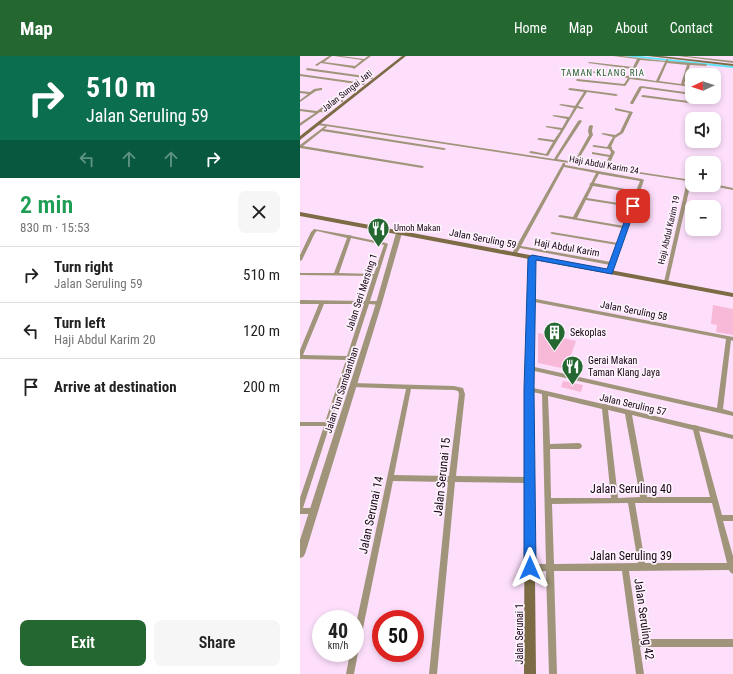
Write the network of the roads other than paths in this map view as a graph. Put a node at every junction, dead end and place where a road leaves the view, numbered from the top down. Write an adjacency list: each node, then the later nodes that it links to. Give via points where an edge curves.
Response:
1 (331, 56): 12 (street)
2 (335, 56): 10 (street)
3 (370, 56): 10 (street)
4 (400, 56): 26 (main road, Jalan Sungai Jati)
5 (404, 56): 56 (main road, Jalan Sungai Jati)
6 (614, 56): 9 (street)
7 (650, 56): 11 (main road)
8 (679, 56): 13 (street)
9 (638, 59): 11 (street); 20 (street)
10 (365, 60): 19 (street)
11 (667, 60): 15 (street); 18 (main road); 28 (street)
12 (321, 62): 16 (street); 19 (street)
13 (733, 62)
14 (589, 63): 20 (street)
15 (689, 64): 17 (street); 30 (street)
16 (316, 65)
17 (706, 65)
18 (733, 65)
19 (355, 66): 22 (street)
20 (634, 68): 25 (street)
21 (307, 69): 26 (street)
22 (351, 69)
23 (583, 71): 25 (street)
24 (300, 75): 29 (street)
25 (629, 77): 27 (street, via 625,85); 28 (street)
26 (372, 78): 29 (main road, Jalan Sungai Jati)
27 (577, 80)
28 (657, 82): 30 (street)
29 (364, 84): 43 (main road, Jalan Sungai Jati)
30 (682, 84): 31 (street)
31 (685, 85)
32 (321, 89): 37 (street)
33 (570, 89): 34 (street)
34 (586, 91): 39 (street); 47 (street)
35 (300, 92): 37 (street)
36 (341, 92): 42 (street, via 342,94)
37 (311, 93): 41 (street)
38 (685, 93): 45 (street, via 640,87)
39 (616, 94)
40 (643, 96): 44 (street)
41 (301, 99)
42 (334, 100): 43 (street); 51 (street)
43 (342, 101): 52 (main road, Jalan Sungai Jati)
44 (685, 101)
45 (632, 103)
46 (562, 105): 47 (street)
47 (576, 107): 48 (street); 54 (street)
48 (582, 108)
49 (616, 109): 65 (street, via 631,112 621,133)
50 (300, 110): 51 (street)
51 (318, 112): 52 (street); 57 (street)
52 (327, 112): 63 (main road, Jalan Sungai Jati)
53 (554, 116): 54 (street)
54 (569, 118): 61 (street)
55 (580, 121): 76 (street)
56 (318, 124): 58 (street); 66 (main road, Jalan Sungai Jati)
57 (300, 125)
58 (327, 125): 62 (street); 76 (street)
59 (591, 126): 78 (street, via 591,136)
60 (548, 127): 61 (street)
61 (562, 129): 68 (street)
62 (322, 130): 70 (street); 71 (street)
63 (300, 133)
64 (603, 134): 65 (street)
65 (616, 136): 72 (street)
66 (300, 138)
67 (539, 139): 68 (street)
68 (555, 142): 73 (street, via 547,155)
69 (594, 146): 72 (street)
70 (300, 147): 79 (street)
71 (444, 148)
72 (611, 148): 75 (street)
73 (531, 152)
74 (593, 153): 75 (street)
75 (611, 156): 80 (street)
76 (555, 160): 77 (street)
77 (564, 164): 78 (street); 81 (street, Haji Abdul Karim 24); 99 (street)
78 (576, 164): 80 (street)
79 (422, 167)
80 (602, 167): 82 (street)
81 (598, 172): 83 (street); 86 (street, Haji Abdul Karim 24, via 642,180)
82 (685, 180)
83 (592, 184): 86 (street); 88 (street)
84 (721, 187): 85 (street)
85 (733, 189)
86 (638, 192): 89 (street)
87 (687, 192): 108 (street, Haji Abdul Karim 19)
88 (584, 199): 89 (street); 92 (street)
89 (633, 206): 93 (street)
90 (300, 214): 94 (main road, Jalan Seruling 59)
91 (560, 216): 92 (street)
92 (575, 218): 93 (street)
93 (626, 227): 98 (street)
94 (399, 233): 100 (main road, Jalan Seruling 59); 113 (street, Jalan Tun Sambanthan)
95 (552, 233): 98 (street)
96 (350, 236): 102 (street, Jalan Seri Mersing 1, via 319,230 314,232); 106 (street); 107 (street, Jalan Seri Mersing 1, via 386,244)
97 (494, 242): 99 (street, Haji Abdul Karim)
98 (619, 244): 103 (street)
99 (518, 247): 100 (street); 103 (street, Haji Abdul Karim)
100 (514, 254): 101 (main road, Jalan Seruling 59)
101 (532, 258): 104 (main road, Jalan Seruling 59); 110 (main road, Jalan Serunai 1)
102 (300, 260)
103 (612, 264): 104 (street)
104 (610, 272): 108 (main road, Jalan Seruling 59)
105 (300, 274): 106 (street)
106 (336, 275): 107 (street)
107 (376, 276): 113 (street, Jalan Seri Mersing 1)
108 (666, 282): 109 (main road, Jalan Seruling 59)
109 (733, 295)
110 (531, 300): 114 (street, Jalan Seruling 58); 117 (main road, Jalan Serunai 1)
111 (300, 302): 112 (street)
112 (322, 302): 113 (street); 115 (street)
113 (372, 303): 116 (street, Jalan Seri Mersing 1); 118 (street, Jalan Tun Sambanthan)
114 (731, 338): 123 (street)
115 (300, 357): 116 (street)
116 (349, 358): 127 (street, Jalan Seri Mersing 1)
117 (530, 368): 120 (main road, Jalan Serunai 1); 123 (street, Jalan Seruling 57)
118 (353, 385): 119 (street, Jalan Serunai 15); 140 (street, Jalan Tun Sambanthan)
119 (409, 386): 132 (street, Jalan Serunai 14); 133 (street, Jalan Serunai 15, via 461,390)
120 (529, 389): 121 (street, Jalan Seruling 57); 134 (main road, Jalan Serunai 1)
121 (545, 394): 122 (street, Jalan Seruling 57); 131 (street)
122 (604, 406): 124 (street, Jalan Seruling 57); 135 (street)
123 (720, 411): 125 (street, Jalan Seruling 57)
124 (628, 412): 128 (street, Jalan Seruling 57); 137 (street)
125 (733, 414)
126 (300, 424): 127 (street)
127 (327, 424): 140 (street, Jalan Seri Mersing 1)
128 (695, 427): 129 (street, Jalan Seruling 57); 138 (street)
129 (733, 437)
130 (579, 446): 131 (street)
131 (546, 447): 139 (street)
132 (391, 478): 133 (street); 149 (street, Jalan Serunai 14)
133 (452, 479): 134 (street); 154 (street, Jalan Serunai 15)
134 (529, 480): 146 (main road, Jalan Serunai 1)
135 (615, 500): 136 (street, Jalan Seruling 40); 139 (street, Jalan Seruling 40)
136 (631, 500): 137 (street, Jalan Seruling 40); 145 (street)
137 (644, 500): 138 (street, Jalan Seruling 40)
138 (714, 500): 141 (street)
139 (548, 501): 147 (street)
140 (305, 510): 143 (street, Jalan Tun Sambanthan)
141 (719, 518): 142 (street); 148 (street)
142 (733, 518)
143 (300, 554)
144 (625, 567): 145 (street, Jalan Seruling 39); 147 (street, Jalan Seruling 39); 151 (street, Jalan Seruling 42)
145 (642, 567): 148 (street, Jalan Seruling 39)
146 (530, 568): 147 (street, Jalan Seruling 39); 155 (main road, Jalan Serunai 1)
147 (550, 568): 156 (street)
148 (733, 568)
149 (363, 610)
150 (733, 643): 151 (street)
151 (636, 644): 157 (street, Jalan Seruling 42)
152 (352, 662): 153 (street)
153 (350, 674)
154 (433, 674)
155 (530, 674)
156 (552, 674)
157 (640, 674)

